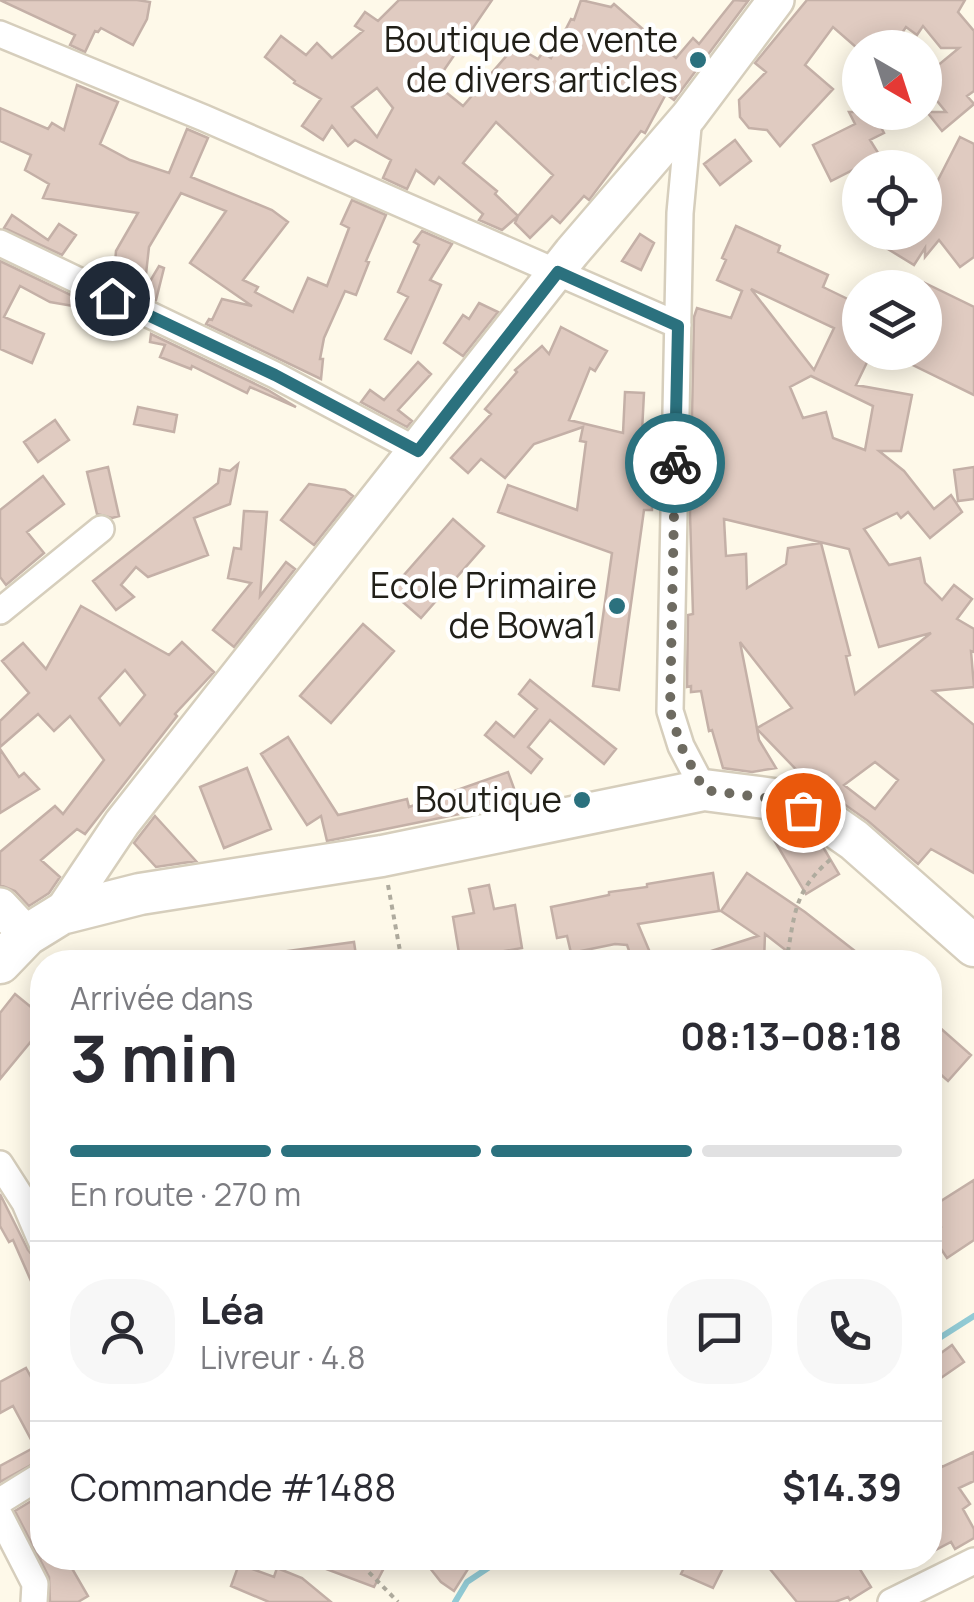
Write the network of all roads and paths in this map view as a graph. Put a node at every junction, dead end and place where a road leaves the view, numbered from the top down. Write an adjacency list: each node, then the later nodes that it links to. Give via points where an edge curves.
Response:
1 (776, 0): 3 (main road)
2 (0, 34): 5 (street)
3 (689, 116): 5 (main road); 6 (street)
4 (0, 243): 7 (street)
5 (558, 272): 6 (street); 7 (main road)
6 (678, 326): 10 (street, via 670,711)
7 (418, 451): 13 (main road, via 122,823)
8 (101, 529): 9 (street)
9 (0, 611)
10 (704, 790): 11 (highway, via 781,800); 12 (highway)
11 (854, 840): 15 (highway); 17 (path, via 816,872 792,916)
12 (382, 856): 13 (highway, via 140,894); 16 (path)
13 (62, 914): 14 (highway)
14 (9, 935)
15 (974, 946)
16 (400, 950)
17 (788, 950)
18 (0, 1164): 19 (street)
19 (30, 1215)
20 (30, 1482): 21 (street)
21 (0, 1501)
22 (0, 1516): 25 (street, via 34,1584)
23 (974, 1561): 27 (street)
24 (367, 1570): 26 (path)
25 (34, 1602)
26 (398, 1602)
27 (890, 1602)

